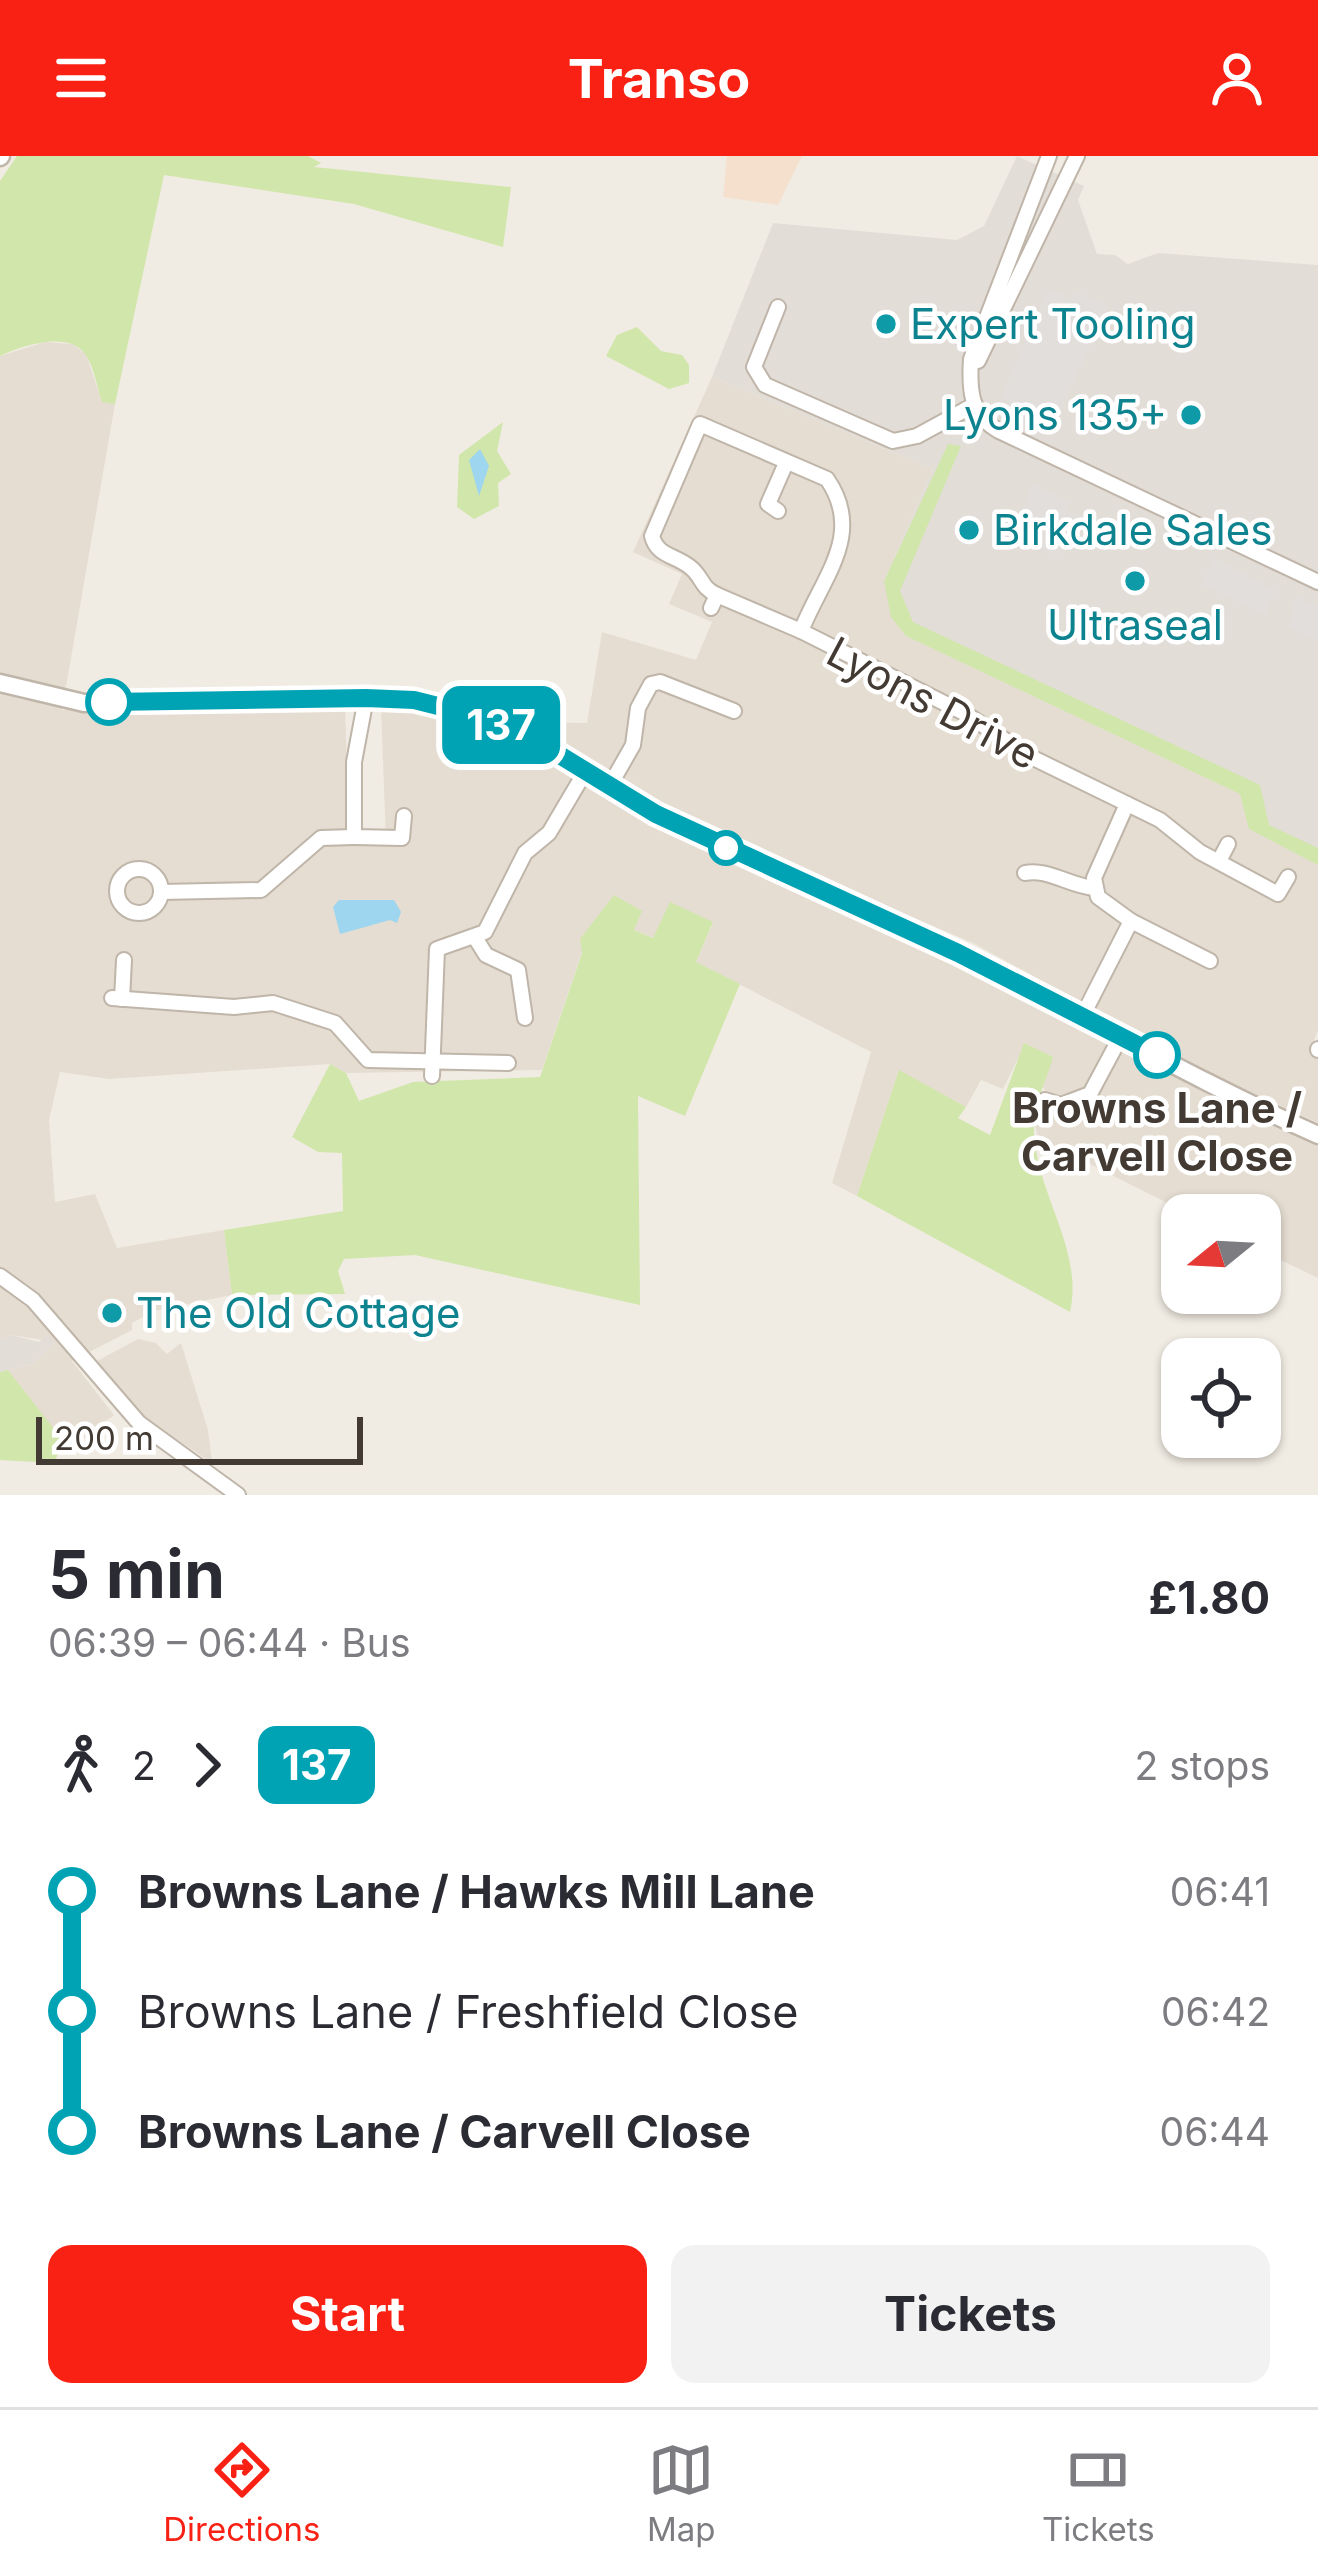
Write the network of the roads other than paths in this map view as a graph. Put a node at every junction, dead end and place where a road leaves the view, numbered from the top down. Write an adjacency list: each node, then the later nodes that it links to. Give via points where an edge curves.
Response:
1 (1049, 156): 4 (street)
2 (1077, 156): 4 (street)
3 (778, 307): 5 (street, via 754,367 765,386 893,441)
4 (969, 382): 5 (street)
5 (974, 405): 8 (street, via 999,431)
6 (786, 463): 7 (street); 9 (street, Lyons Drive, via 827,479 847,528); 9 (street, Lyons Drive, via 702,418 652,536 660,551 691,568 714,602)
7 (767, 505)
8 (1318, 582)
9 (801, 631): 15 (street, Lyons Drive)
10 (0, 683): 11 (street, via 84,703)
11 (366, 698): 13 (street, via 478,716); 17 (street, via 354,762)
12 (734, 711): 14 (street, via 651,684 633,745)
13 (585, 772): 14 (street); 27 (street)
14 (609, 787): 30 (street)
15 (1127, 804): 19 (street, Lyons Drive); 22 (street)
16 (404, 815): 17 (street, via 402,838)
17 (354, 837): 23 (street, via 321,838 261,890)
18 (1228, 844): 19 (street)
19 (1220, 861): 24 (street, Lyons Drive)
20 (1033, 866): 22 (street, via 1070,886)
21 (1288, 877): 24 (street)
22 (1094, 888): 26 (street)
23 (161, 892)
24 (1279, 894): 25 (street)
25 (1271, 909)
26 (1131, 921): 29 (street); 30 (street)
27 (476, 939): 31 (street, via 486,955 518,970); 34 (street, via 444,943 436,952)
28 (124, 960): 34 (street, via 117,999 273,1004 335,1023 362,1058)
29 (1210, 962)
30 (1082, 1017): 32 (street)
31 (525, 1018)
32 (1120, 1036): 35 (street, via 1090,1094 1061,1105); 36 (street)
33 (508, 1063): 34 (street)
34 (432, 1068)
35 (1045, 1100)
36 (1318, 1135)
37 (0, 1276): 38 (street, via 33,1300 139,1424)
38 (238, 1495)

